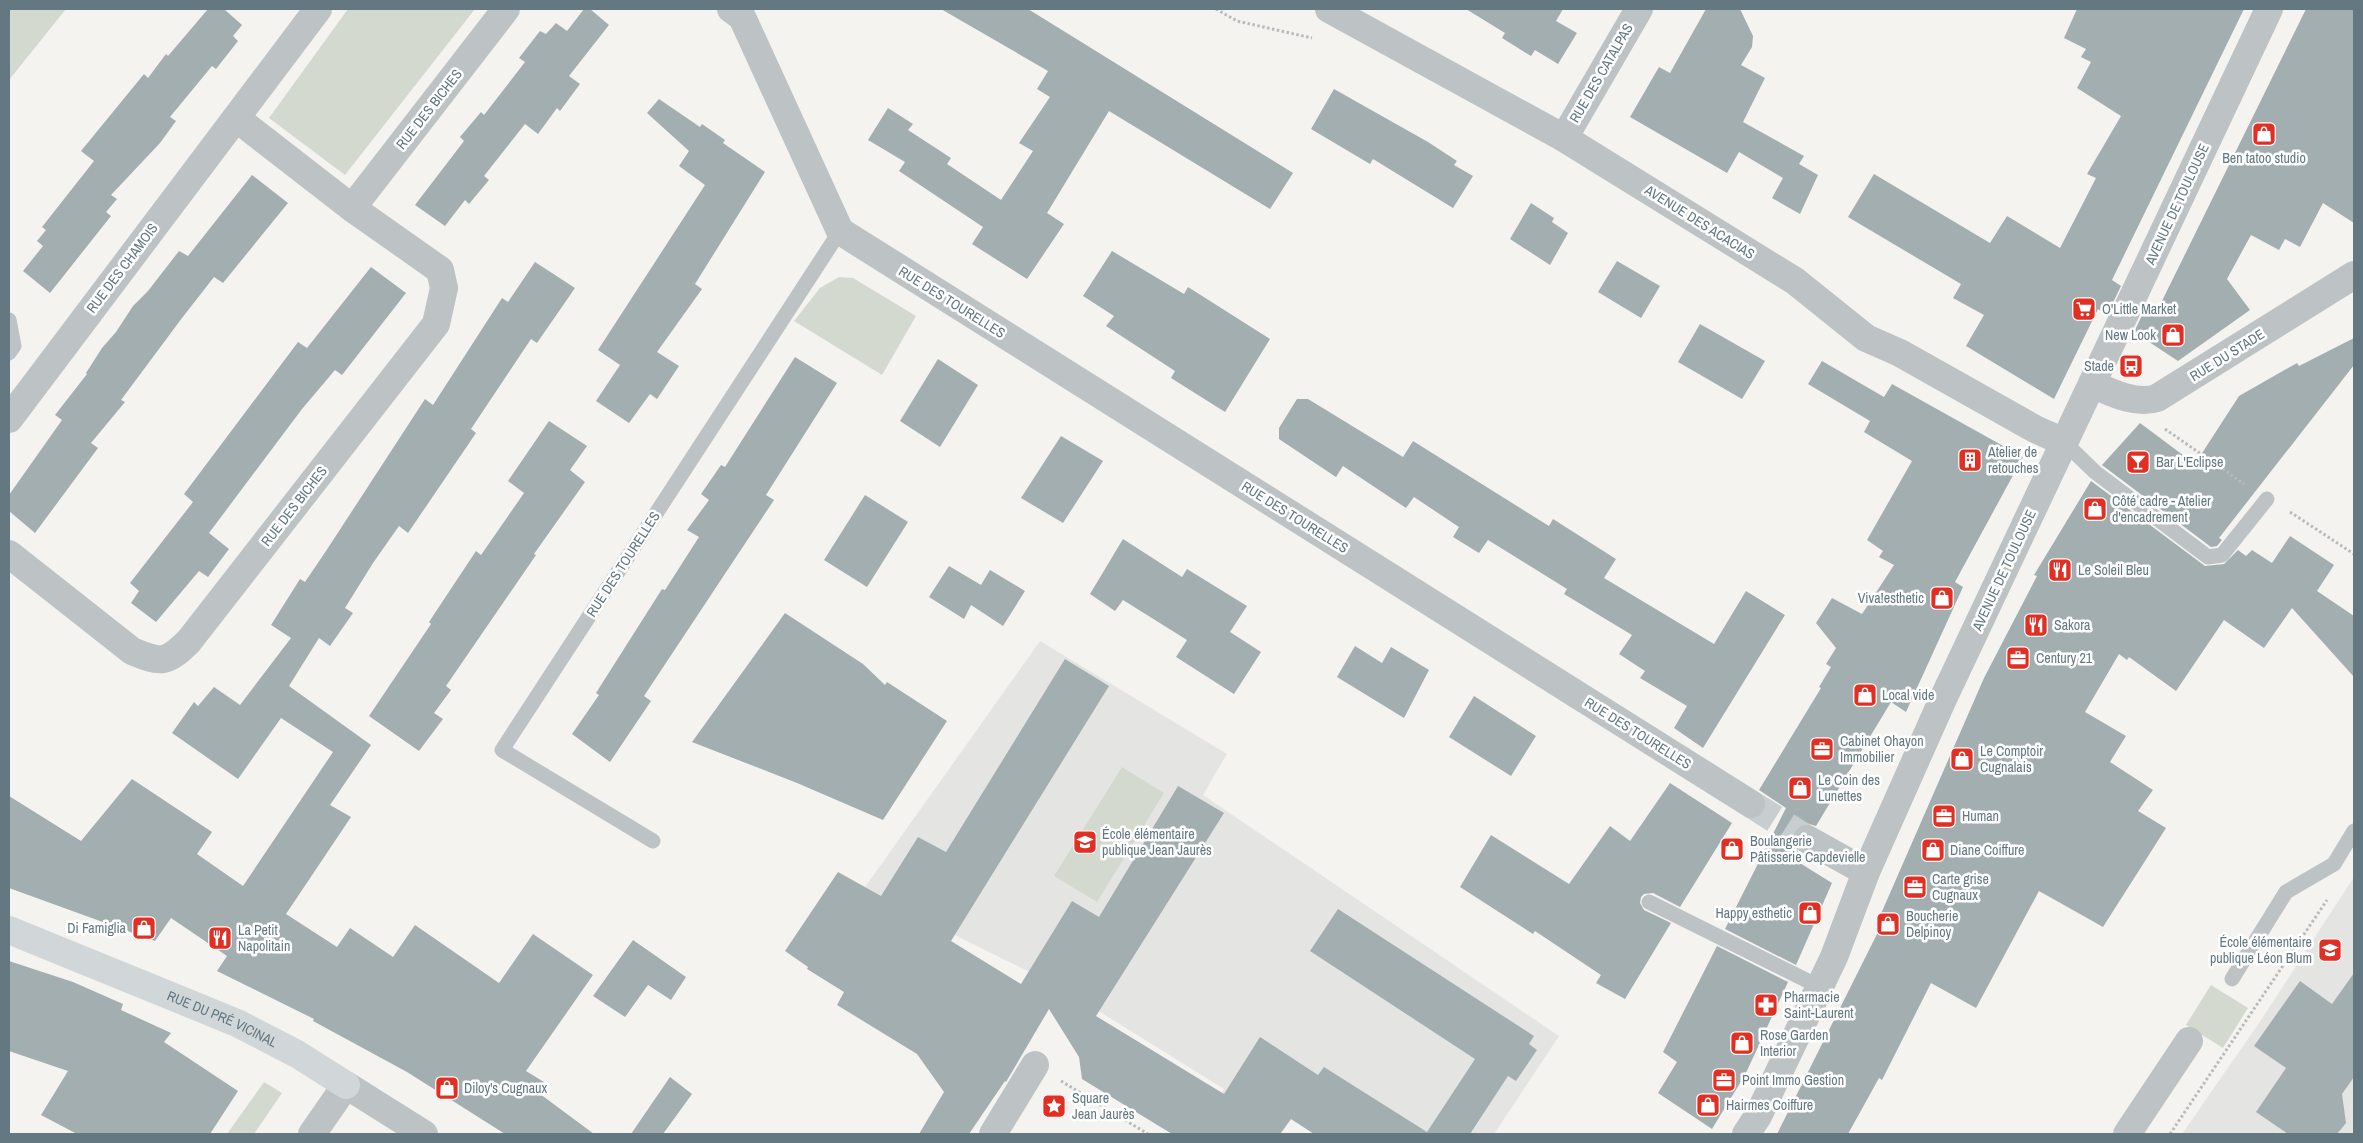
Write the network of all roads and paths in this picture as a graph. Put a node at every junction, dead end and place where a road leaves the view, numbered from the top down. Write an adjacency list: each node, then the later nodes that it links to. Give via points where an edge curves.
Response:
1 (318, 9): 9 (street, RUE DES CHAMOIS)
2 (506, 9): 11 (street, RUE DES BICHES)
3 (731, 9): 12 (street, via 742,17)
4 (1216, 9): 8 (path, via 1237,21)
5 (1639, 9): 10 (street, RUE DES CATALPAS)
6 (2269, 9): 16 (street, AVENUE DE TOULOUSE)
7 (1332, 10): 10 (street, AVENUE DES ACACIAS)
8 (1317, 40)
9 (236, 118): 11 (street, RUE DES BICHES); 17 (street, RUE DES CHAMOIS)
10 (1564, 138): 18 (street, AVENUE DES ACACIAS, via 1796,281 1866,338 1900,353)
11 (352, 208): 20 (street, RUE DES BICHES, via 440,270 444,288 436,324 189,642 174,656 155,660 132,651)
12 (840, 231): 21 (street, RUE DES TOURELLES); 24 (lane, RUE DES TOURELLES, via 502,750)
13 (2354, 275): 16 (street, RUE DU STADE, via 2157,398 2147,401 2115,394)
14 (9, 320): 15 (lane, via 14,346)
15 (9, 353)
16 (2092, 384): 18 (street, AVENUE DE TOULOUSE)
17 (9, 419)
18 (2064, 442): 19 (lane, via 2095,472 2208,557 2222,555); 25 (street, AVENUE DE TOULOUSE)
19 (2267, 499)
20 (9, 554)
21 (1751, 804)
22 (2354, 831): 29 (lane, via 2334,864 2286,892)
23 (1808, 839): 25 (street)
24 (653, 841)
25 (1866, 872): 30 (street, AVENUE DE TOULOUSE)
26 (2332, 894): 40 (path)
27 (1649, 902): 30 (lane)
28 (9, 930): 33 (main road, RUE DU PRÉ VICINAL, via 237,1022)
29 (2232, 979)
30 (1820, 987): 38 (street, AVENUE DE TOULOUSE, via 1758,1116)
31 (2189, 1041): 39 (street)
32 (1035, 1065): 36 (street); 37 (path)
33 (346, 1085): 34 (street); 35 (street, RUE DU PRÉ VICINAL)
34 (312, 1134)
35 (424, 1134)
36 (993, 1134)
37 (1148, 1134)
38 (1746, 1134)
39 (2127, 1134)
40 (2170, 1134)

